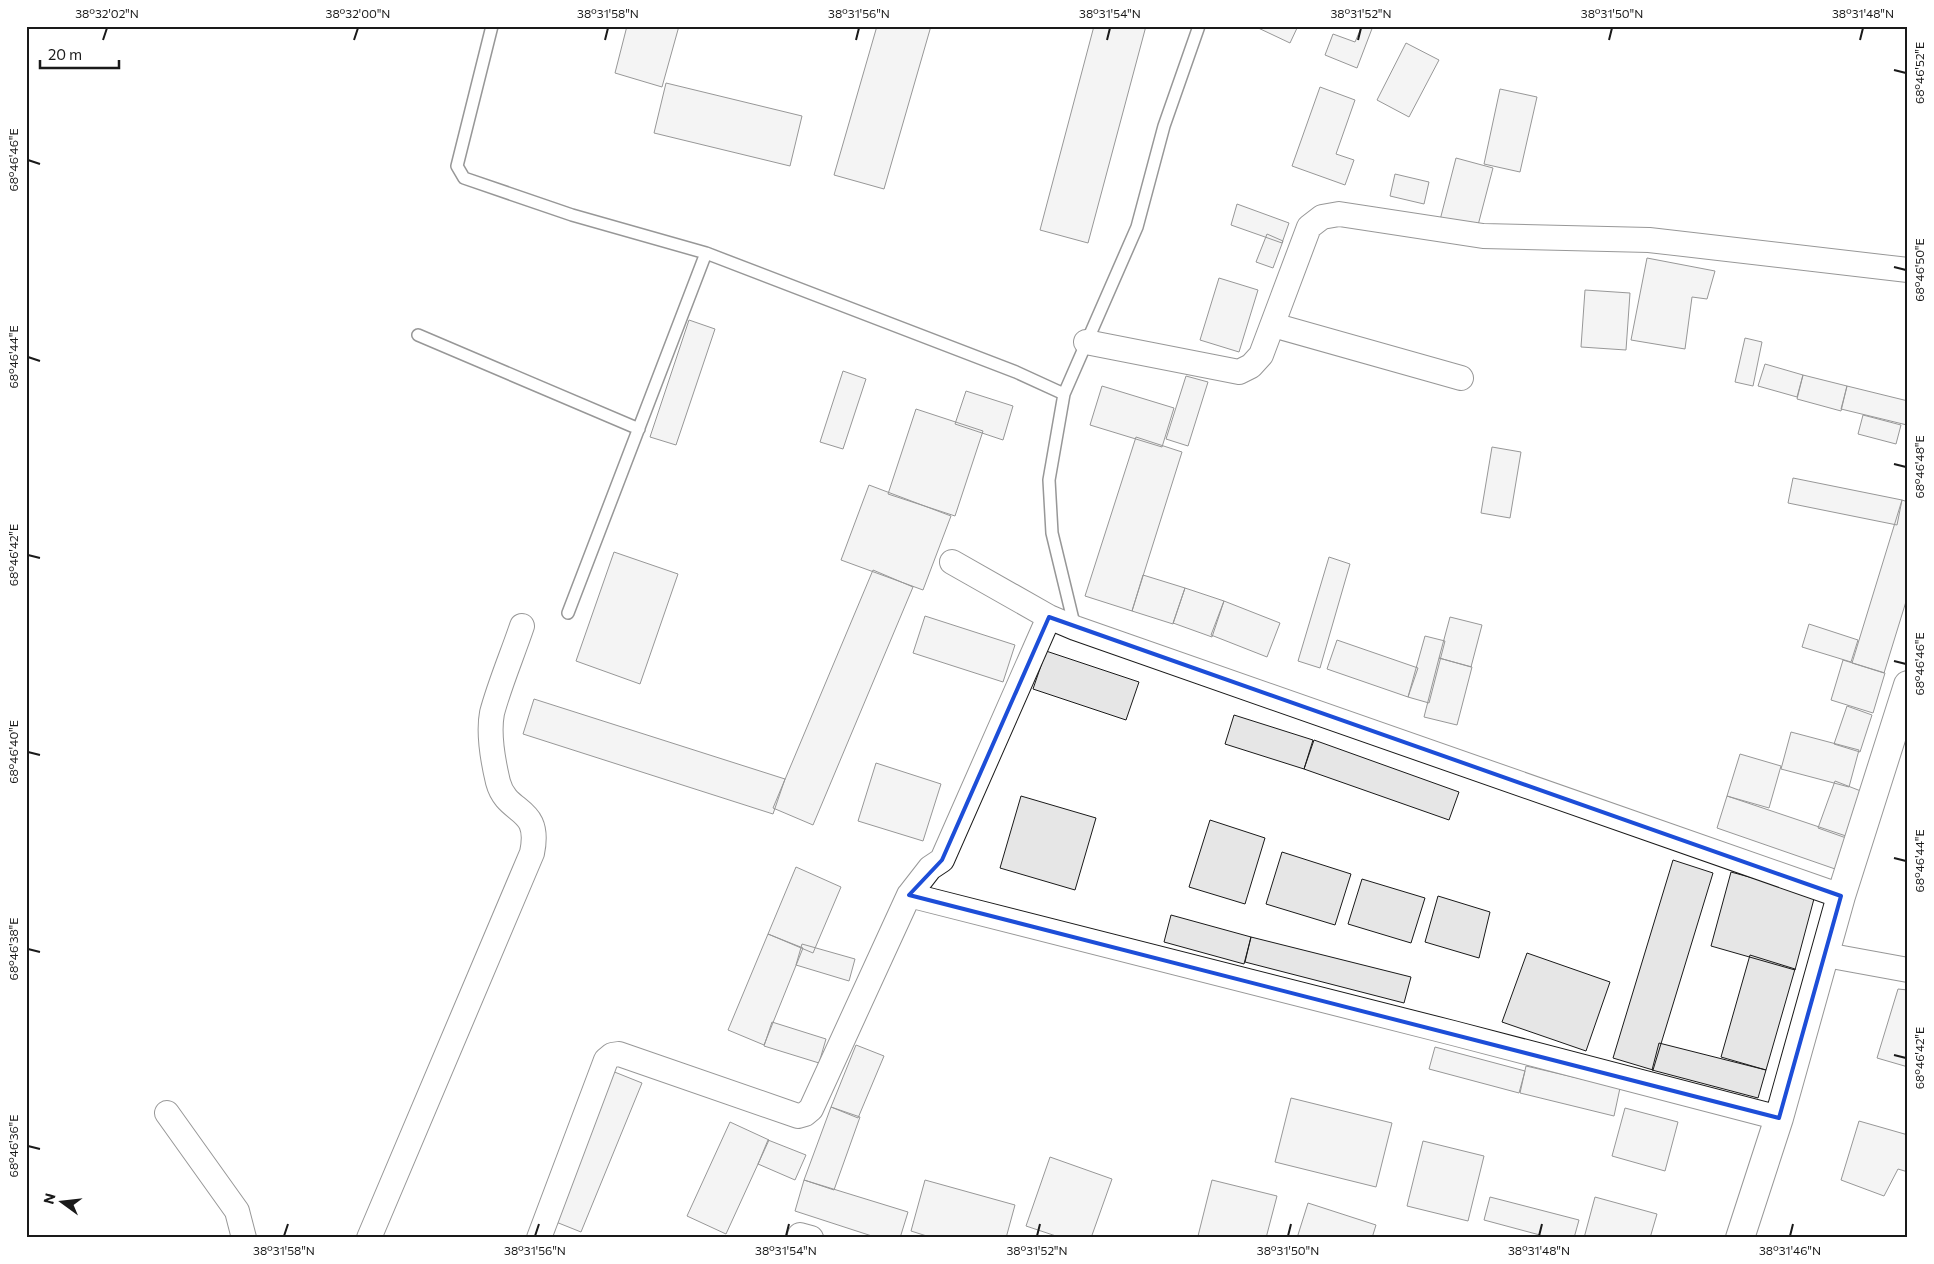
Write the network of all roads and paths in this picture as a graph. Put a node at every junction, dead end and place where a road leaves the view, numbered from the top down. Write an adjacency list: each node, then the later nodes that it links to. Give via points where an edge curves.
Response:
1 (492, 26): 3 (lane, via 456,166 464,178 572,215)
2 (1199, 26): 7 (lane, via 1164,126 1137,227)
3 (706, 253): 9 (lane, via 1016,372); 10 (lane)
4 (1908, 270): 5 (street, via 1649,240 1484,236 1339,214 1322,217 1309,227)
5 (1273, 325): 7 (street, via 1262,355 1251,366 1238,372); 8 (street)
6 (418, 335): 10 (lane)
7 (1086, 342): 9 (lane)
8 (1461, 378)
9 (1064, 394): 15 (lane, via 1049,480 1052,533)
10 (639, 429): 12 (lane)
11 (952, 562): 13 (street)
12 (568, 613)
13 (1049, 617): 15 (street); 17 (street, via 942,860 930,868)
14 (522, 626): 24 (street, via 492,714 492,742 499,784 508,800 531,820 535,838 532,853)
15 (1075, 628): 18 (street)
16 (1908, 684): 18 (main road)
17 (909, 895): 22 (street, via 1454,1032); 25 (street, via 811,1109 798,1116 619,1054 612,1055 606,1060)
18 (1841, 896): 19 (main road)
19 (1826, 955): 20 (street); 22 (main road)
20 (1908, 970)
21 (167, 1114): 23 (street, via 236,1211)
22 (1779, 1118): 26 (main road)
23 (244, 1238)
24 (369, 1238)
25 (539, 1238)
26 (1740, 1238)

